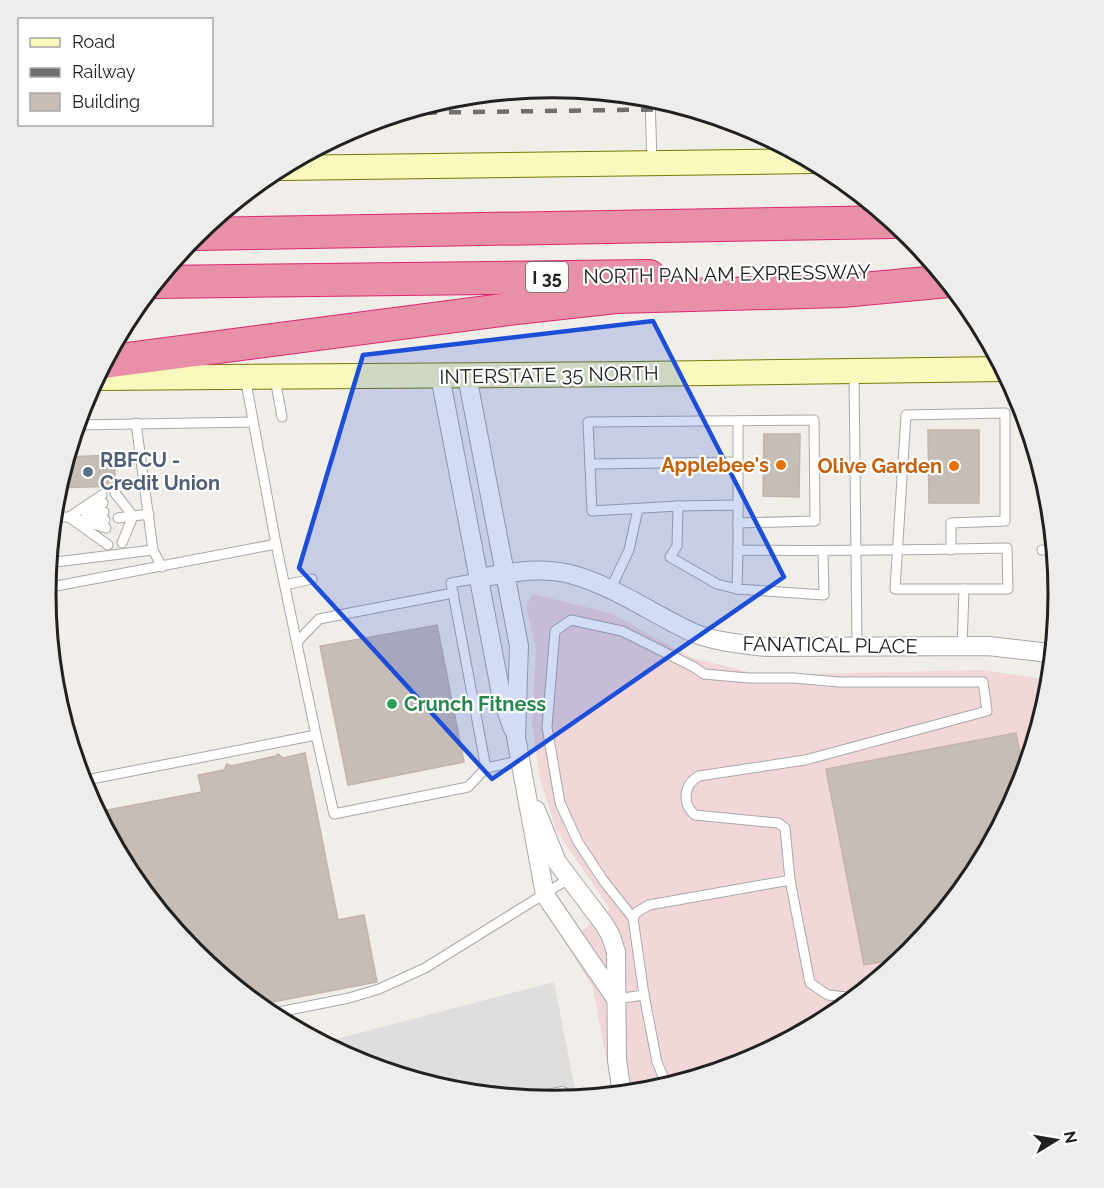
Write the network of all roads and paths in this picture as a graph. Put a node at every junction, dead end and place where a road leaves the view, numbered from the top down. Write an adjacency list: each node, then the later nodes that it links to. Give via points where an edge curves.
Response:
1 (650, 107): 3 (lane)
2 (795, 161): 3 (main road)
3 (652, 162): 4 (main road)
4 (298, 168)
5 (880, 222): 6 (highway)
6 (211, 234)
7 (928, 271): 8 (highway, NORTH PAN AM EXPRESSWAY / I 35)
8 (167, 282)
9 (938, 282): 10 (highway, via 842,291 616,297)
10 (114, 361)
11 (994, 369): 12 (main road, INTERSTATE 35 NORTH)
12 (854, 371): 14 (main road, INTERSTATE 35 NORTH); 43 (lane)
13 (440, 376): 14 (main road, INTERSTATE 35 NORTH); 16 (main road, INTERSTATE 35 NORTH); 47 (street)
14 (467, 376): 46 (street)
15 (245, 377): 16 (main road, INTERSTATE 35 NORTH); 17 (main road, INTERSTATE 35 NORTH); 20 (lane)
16 (274, 377): 18 (lane)
17 (105, 378)
18 (282, 417)
19 (738, 421): 23 (lane); 24 (lane, via 588,422); 34 (lane, via 814,420 814,521)
20 (253, 422): 21 (lane); 35 (lane)
21 (136, 423): 22 (lane); 28 (lane)
22 (85, 425)
23 (738, 462): 24 (lane); 25 (lane)
24 (590, 464): 27 (lane, via 592,511)
25 (738, 505): 26 (lane); 34 (lane)
26 (678, 506): 27 (lane); 52 (lane, via 677,546 670,557 717,584)
27 (638, 509): 51 (lane, via 629,550)
28 (148, 514): 29 (lane); 36 (lane)
29 (133, 516): 32 (lane); 32 (lane); 32 (lane); 32 (lane)
30 (62, 517): 31 (lane)
31 (69, 517): 33 (lane); 33 (lane); 33 (lane); 33 (lane)
32 (118, 518)
33 (105, 520)
34 (738, 523): 37 (lane)
35 (276, 544): 45 (lane); 49 (lane)
36 (153, 550): 44 (lane); 45 (lane)
37 (738, 550): 41 (lane); 52 (lane)
38 (951, 550): 42 (lane); 42 (lane, via 951,522 1005,521 1005,413 906,415); 53 (lane, via 1007,548 1008,589)
39 (1042, 550): 40 (lane)
40 (1046, 550)
41 (823, 551): 43 (lane); 52 (lane, via 824,596)
42 (897, 551): 43 (lane); 53 (lane, via 896,589)
43 (856, 552): 56 (lane)
44 (57, 562)
45 (162, 567): 50 (lane)
46 (505, 573): 47 (street, FANATICAL PLACE); 51 (street, FANATICAL PLACE, via 529,569 568,573); 60 (street, via 519,646)
47 (479, 578): 54 (lane, via 451,583); 60 (street, via 502,699)
48 (312, 579): 49 (lane)
49 (285, 585): 55 (lane)
50 (56, 586)
51 (611, 588): 56 (street, FANATICAL PLACE, via 695,633 732,643 766,647)
52 (737, 589)
53 (964, 589): 57 (lane)
54 (453, 593): 55 (lane, via 320,619); 62 (lane)
55 (298, 641): 59 (lane)
56 (857, 646): 57 (street, FANATICAL PLACE)
57 (962, 646): 58 (street, FANATICAL PLACE)
58 (1045, 653)
59 (316, 735): 62 (lane, via 334,814 468,787); 63 (lane)
60 (516, 737): 61 (street)
61 (520, 765): 62 (lane); 64 (street, via 557,862); 66 (street)
62 (486, 768)
63 (91, 779)
64 (570, 878): 66 (lane); 68 (street)
65 (790, 879): 67 (lane, via 650,905); 67 (lane, via 783,824 695,815 686,803 690,783 699,776 806,760 987,711 983,682 839,682 704,674 622,632 572,620 555,632 547,727 560,803 578,842); 71 (lane, via 810,983 828,995)
66 (545, 895): 69 (street); 73 (lane, via 425,968 380,989)
67 (633, 918): 70 (lane)
68 (604, 924): 69 (street); 72 (street, via 616,952)
69 (578, 941): 72 (street)
70 (644, 995): 72 (lane); 74 (lane)
71 (842, 997)
72 (616, 999): 75 (street)
73 (283, 1011)
74 (664, 1078)
75 (621, 1085)

